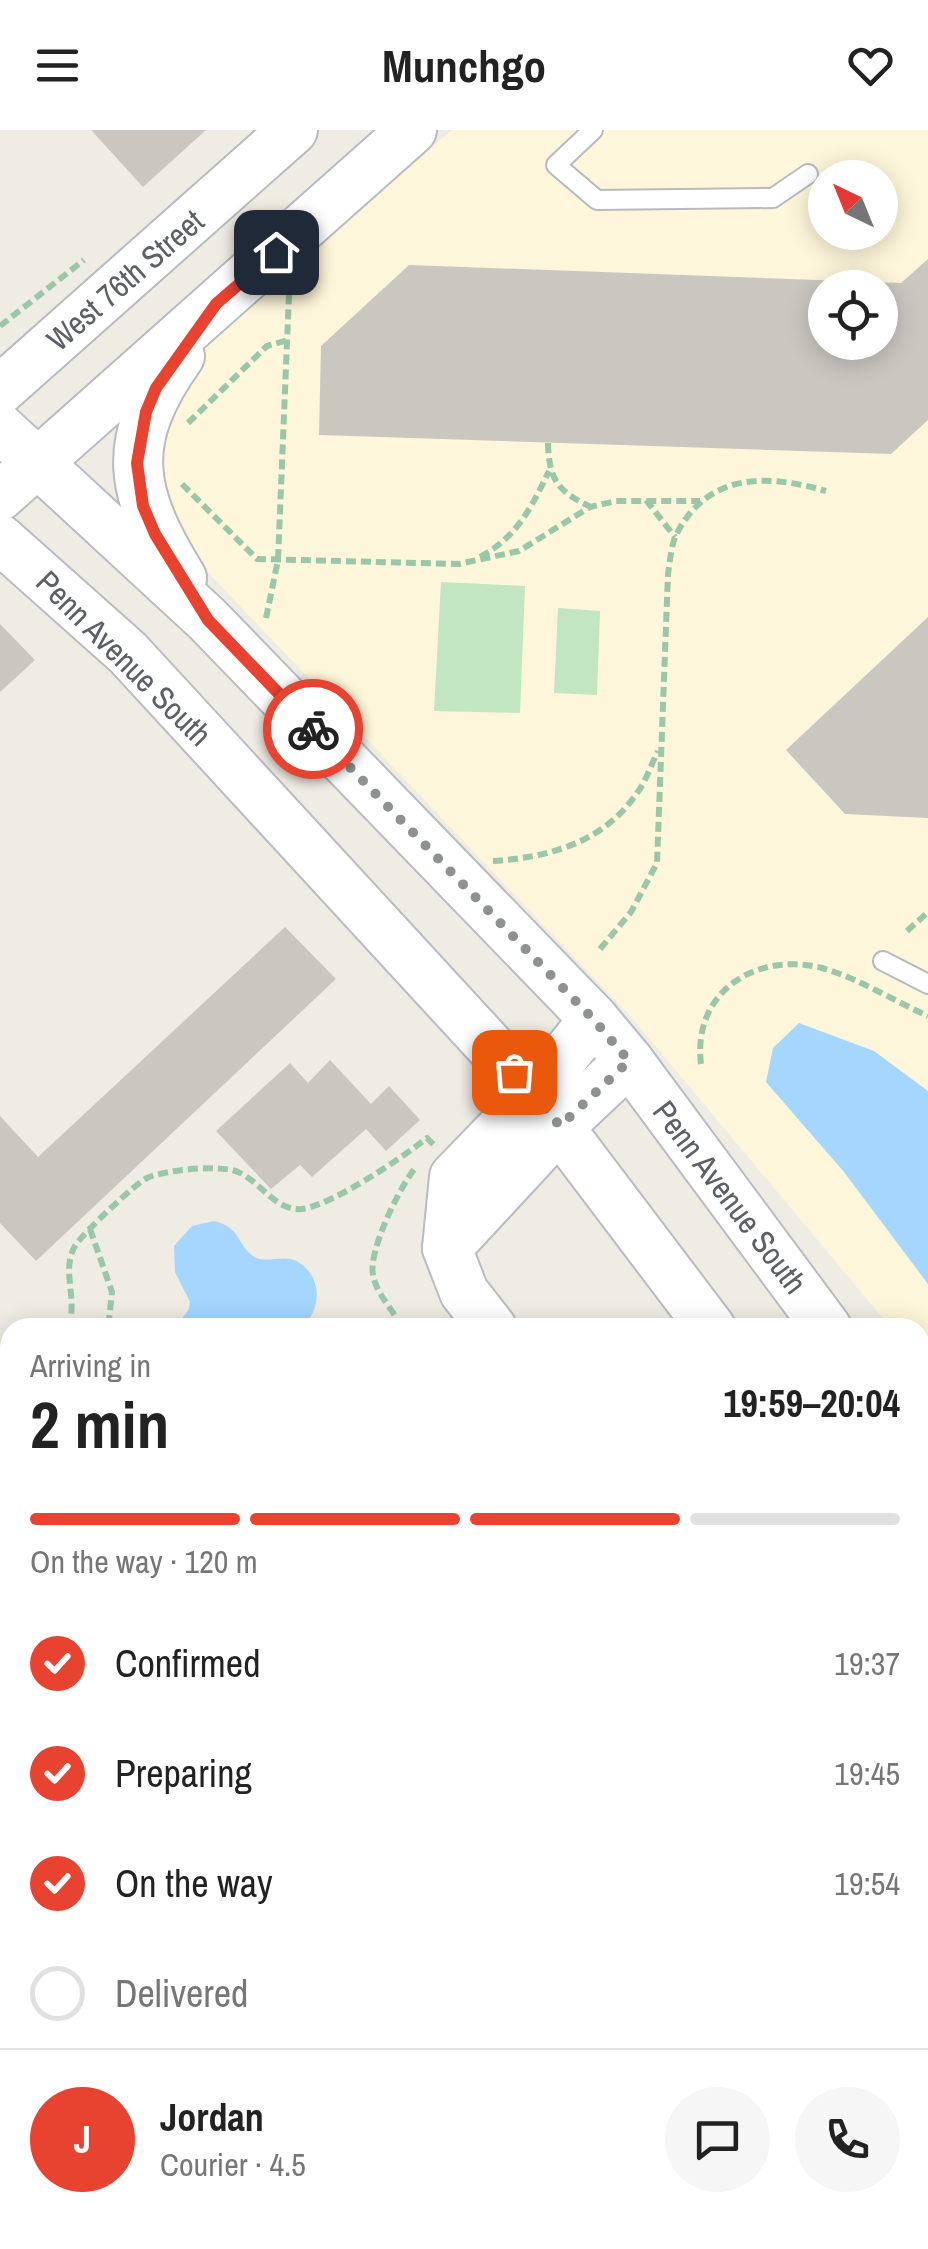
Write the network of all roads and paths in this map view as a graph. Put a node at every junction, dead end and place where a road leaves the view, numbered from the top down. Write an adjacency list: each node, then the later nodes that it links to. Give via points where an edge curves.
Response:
1 (293, 130): 8 (main road, West 76th Street)
2 (412, 130): 6 (main road)
3 (593, 130): 4 (lane, via 556,164 597,200 773,198)
4 (808, 174)
5 (289, 294): 7 (path)
6 (216, 304): 12 (main road); 25 (main road, via 156,388 137,463 155,534)
7 (288, 340): 10 (path, via 267,346); 22 (path)
8 (0, 390)
9 (0, 428): 12 (main road, Penn Avenue South)
10 (176, 436)
11 (548, 443): 13 (path)
12 (37, 463): 16 (main road); 25 (main road, Penn Avenue South)
13 (548, 471): 19 (path, via 568,496); 23 (path, via 502,546)
14 (176, 478): 22 (path, via 257,559)
15 (826, 491): 18 (path, via 757,479)
16 (0, 496)
17 (646, 500): 18 (path); 19 (path); 20 (path)
18 (700, 502): 20 (path)
19 (590, 507): 23 (path, via 519,551)
20 (675, 537): 26 (path)
21 (0, 538): 37 (main road, Penn Avenue South, via 128,653)
22 (278, 560): 23 (path); 24 (path)
23 (472, 561)
24 (266, 618)
25 (208, 620): 34 (main road, Penn Avenue South)
26 (661, 746): 27 (path, via 637,794 604,828 566,849); 30 (path, via 657,863)
27 (491, 861)
28 (928, 912): 29 (path)
29 (907, 931)
30 (600, 949)
31 (883, 961): 32 (lane)
32 (928, 984)
33 (928, 1016): 36 (path, via 822,968 764,968 722,989 711,1004 698,1042)
34 (594, 1020): 35 (main road, Penn Avenue South); 37 (main road)
35 (629, 1061): 37 (main road); 44 (main road, Penn Avenue South)
36 (702, 1064)
37 (547, 1110): 42 (main road, via 454,1177 447,1248 464,1292); 43 (main road, Penn Avenue South)
38 (90, 1229): 39 (path, via 74,1247 69,1267); 40 (path, via 112,1292); 41 (path, via 145,1178 217,1168 238,1172 286,1208 305,1208 393,1164 427,1138 435,1146 391,1207 374,1261 372,1276)
39 (72, 1318)
40 (109, 1318)
41 (396, 1318)
42 (484, 1318)
43 (703, 1318)
44 (820, 1318)

